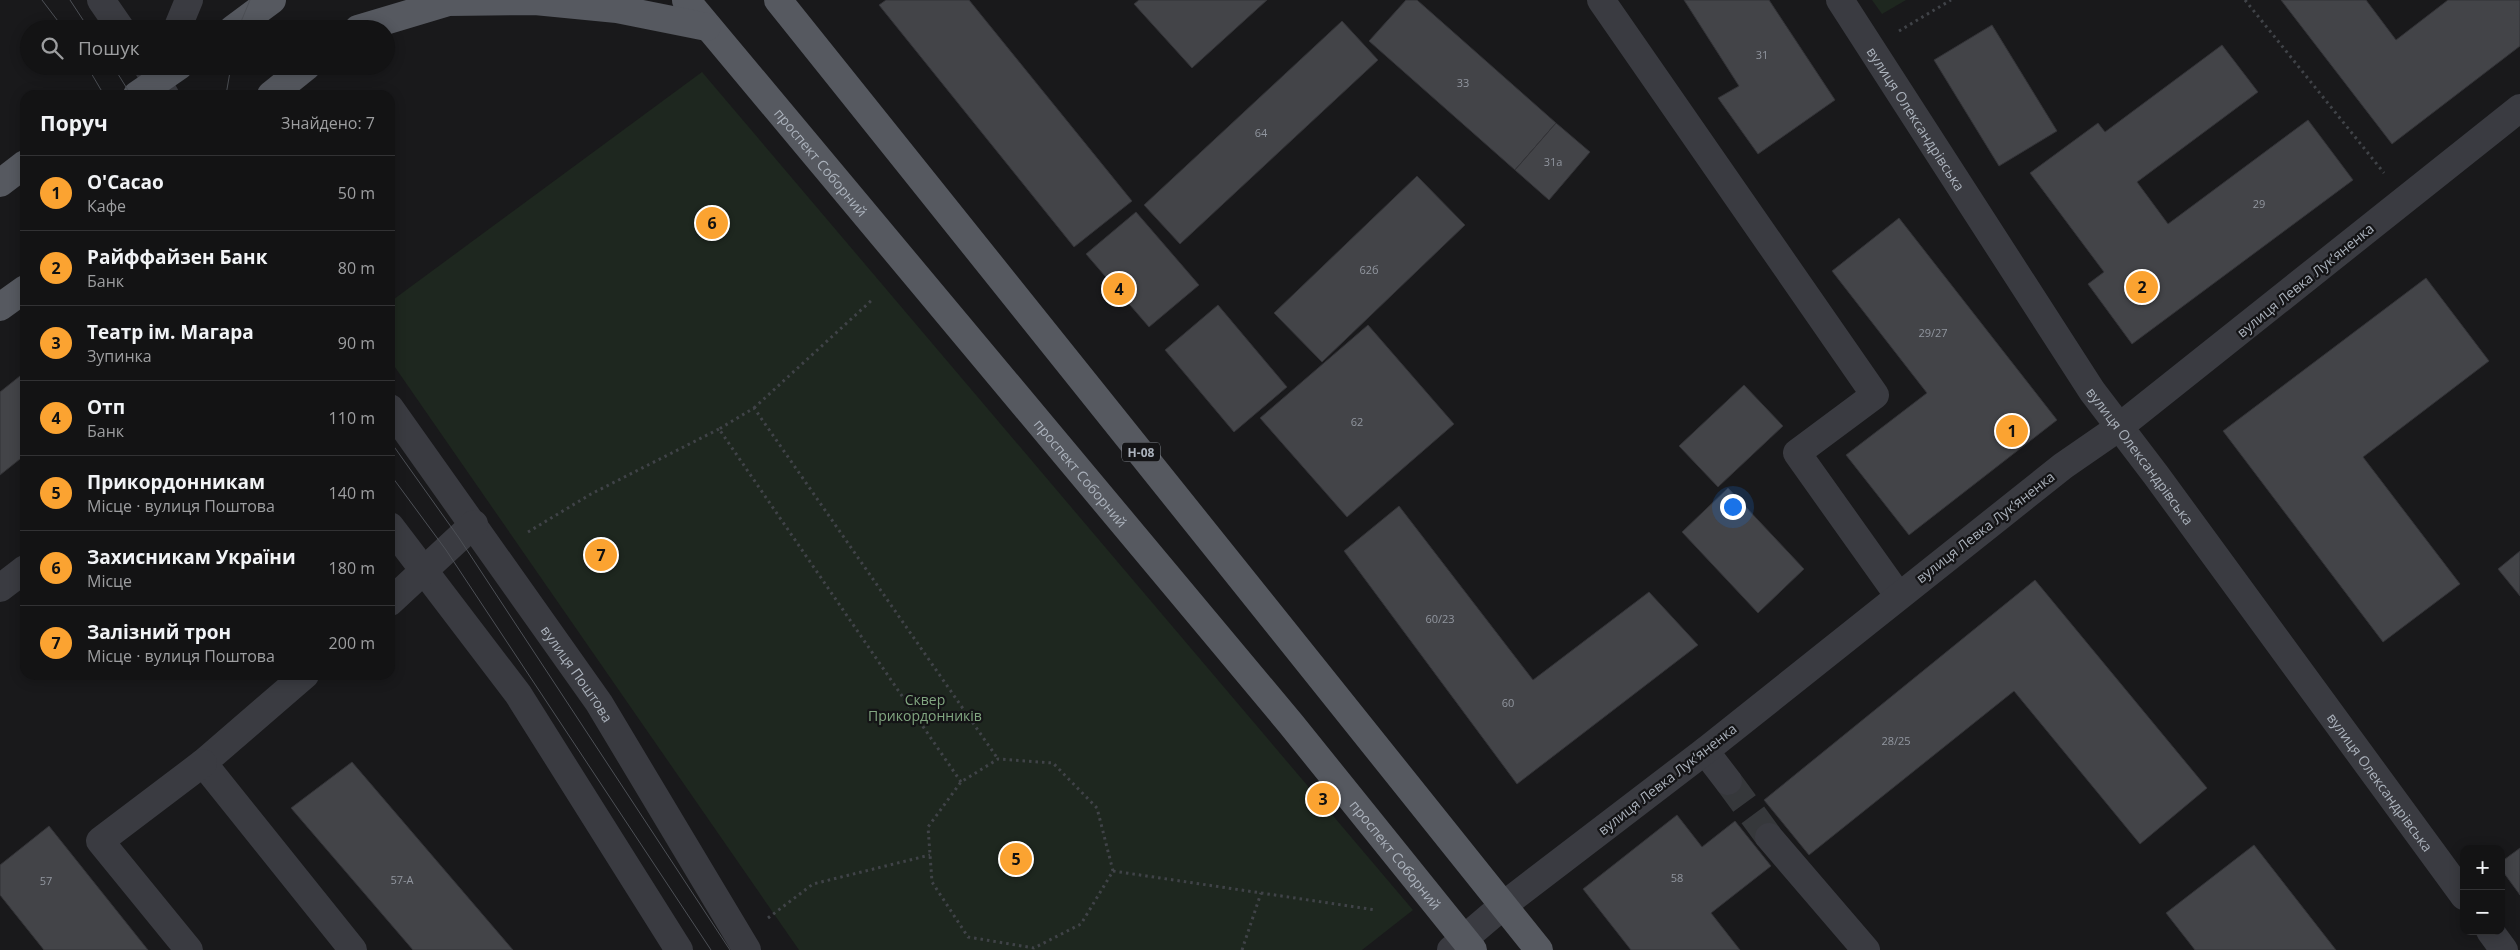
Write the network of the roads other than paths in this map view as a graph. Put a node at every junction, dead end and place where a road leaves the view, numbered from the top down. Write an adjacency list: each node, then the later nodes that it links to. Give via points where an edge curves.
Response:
1 (102, 0): 9 (street)
2 (189, 0): 10 (street)
3 (272, 0): 11 (main road)
4 (389, 0): 12 (main road)
5 (686, 0): 14 (main road, проспект Соборний)
6 (778, 0): 37 (main road, Н-08)
7 (1601, 0): 29 (street, via 1875,394 1797,453)
8 (1840, 0): 23 (street, вулиця Олександрівська)
9 (115, 20)
10 (181, 20)
11 (245, 20)
12 (366, 20)
13 (387, 20): 14 (main road, via 448,2 525,2 617,9)
14 (707, 27): 39 (main road, проспект Соборний, via 1285,717)
15 (296, 75): 16 (main road)
16 (277, 90)
17 (2520, 108): 23 (street, вулиця Левка Лукʼяненка)
18 (20, 168): 19 (main road)
19 (0, 183)
20 (20, 293): 21 (main road)
21 (0, 307)
22 (395, 415): 24 (street, вулиця Поштова)
23 (2118, 428): 29 (street, вулиця Левка Лукʼяненка, via 2063,466); 36 (street, вулиця Олександрівська, via 2162,483)
24 (474, 524): 26 (street); 43 (street, вулиця Поштова, via 599,703)
25 (395, 533): 26 (street)
26 (424, 572): 30 (street); 42 (street, via 518,694)
27 (20, 573): 28 (street)
28 (0, 588)
29 (1898, 595): 32 (street, вулиця Левка Лукʼяненка)
30 (395, 598)
31 (299, 680): 33 (street)
32 (1705, 751): 34 (street); 37 (street, вулиця Левка Лукʼяненка)
33 (203, 763): 40 (street, via 100,841); 41 (street)
34 (1728, 781)
35 (1769, 837): 45 (street)
36 (2460, 891)
37 (1505, 904): 39 (street, вулиця Левка Лукʼяненка); 44 (main road, Н-08)
38 (2493, 935): 46 (street)
39 (1463, 946)
40 (189, 950)
41 (353, 950)
42 (679, 950)
43 (747, 950)
44 (1539, 950)
45 (1866, 950)
46 (2504, 950)

